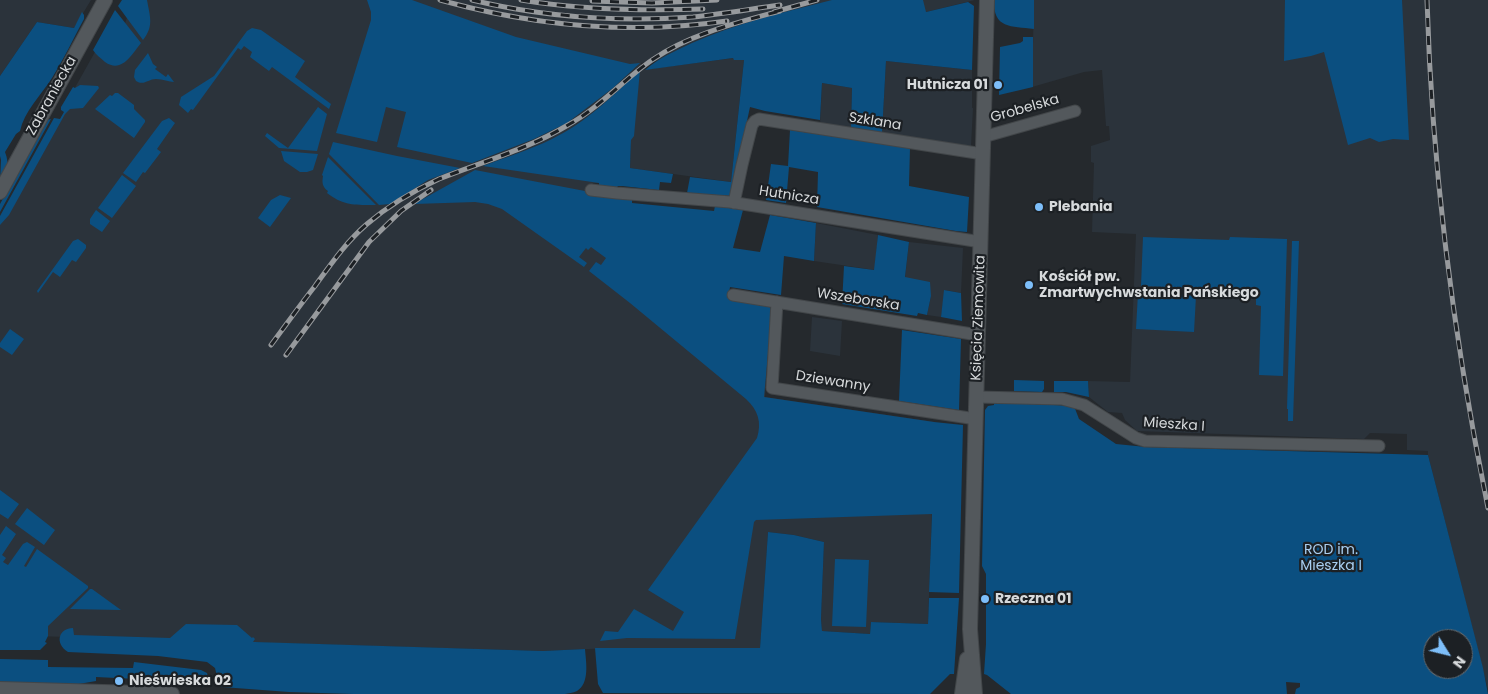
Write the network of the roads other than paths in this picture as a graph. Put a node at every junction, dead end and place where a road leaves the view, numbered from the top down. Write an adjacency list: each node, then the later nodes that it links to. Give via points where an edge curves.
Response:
1 (105, 0): 7 (street, Zabraniecka)
2 (987, 0): 4 (street, Księcia Ziemowita)
3 (1075, 111): 4 (street, Grobelska)
4 (983, 137): 5 (street, Księcia Ziemowita)
5 (983, 154): 8 (street, Szklana, via 762,119 752,125); 9 (street, Księcia Ziemowita)
6 (592, 190): 8 (street, Hutnicza)
7 (0, 192)
8 (734, 203): 9 (street, Hutnicza)
9 (981, 242): 12 (street, Księcia Ziemowita)
10 (733, 295): 11 (street, Wszeborska)
11 (777, 302): 12 (street, Wszeborska); 14 (street, Dziewanny, via 772,388)
12 (978, 335): 13 (street, Księcia Ziemowita)
13 (976, 396): 14 (street, Księcia Ziemowita); 15 (street, Mieszka I, via 1075,402 1145,442)
14 (976, 419): 16 (street, Księcia Ziemowita)
15 (1379, 446)
16 (970, 636): 19 (street, Księcia Ziemowita); 20 (street, Księcia Ziemowita)
17 (0, 689): 18 (street)
18 (172, 694)
19 (962, 694)
20 (975, 694)

